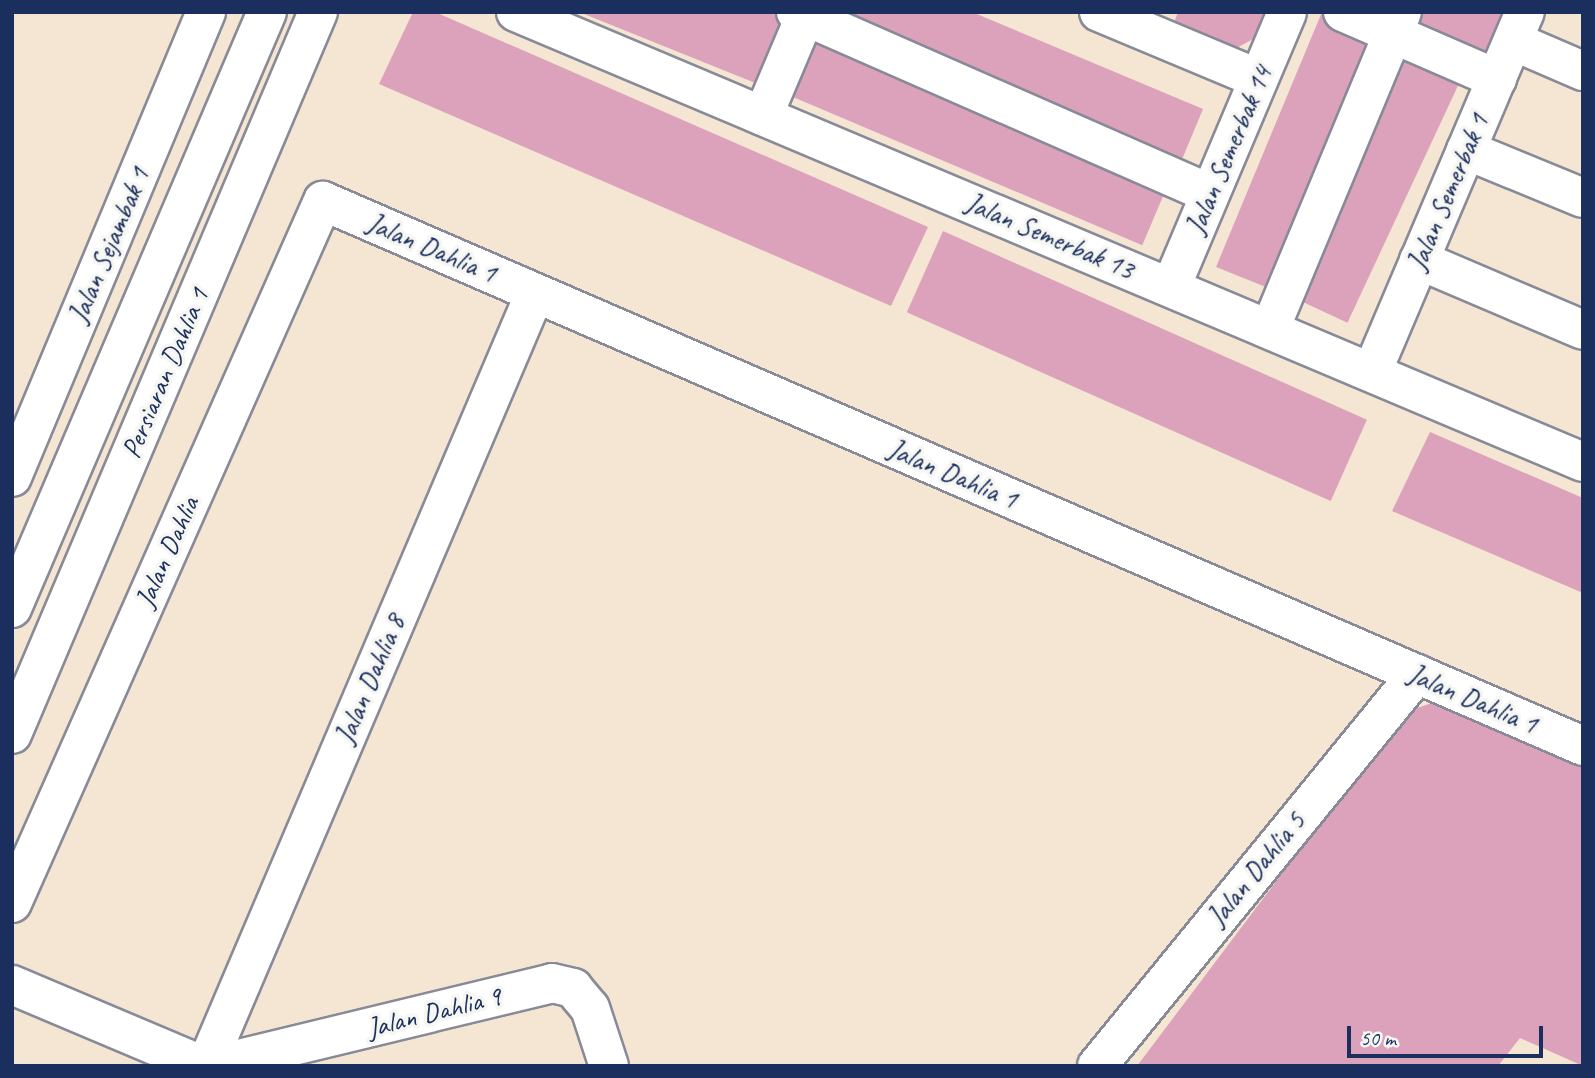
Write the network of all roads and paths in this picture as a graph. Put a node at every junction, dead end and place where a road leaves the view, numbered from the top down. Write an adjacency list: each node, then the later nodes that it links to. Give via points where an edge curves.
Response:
1 (206, 12): 27 (street, Jalan Sejambak 1)
2 (267, 12): 28 (street, Persiaran Dahlia 1)
3 (318, 12): 30 (street, Persiaran Dahlia 1)
4 (516, 12): 15 (street, Jalan Semerbak 13)
5 (1099, 12): 10 (street)
6 (1287, 12): 13 (street, Jalan Semerbak 14)
7 (1343, 12): 9 (street)
8 (802, 14): 15 (street); 17 (street)
9 (1398, 23): 14 (street); 23 (street)
10 (1164, 25): 13 (street)
11 (1519, 26): 12 (street); 14 (street, Jalan Semerbak 1)
12 (1583, 71)
13 (1259, 79): 17 (street, Jalan Semerbak 14)
14 (1497, 79): 16 (street, Jalan Semerbak 1)
15 (763, 116): 21 (street, Jalan Semerbak 13)
16 (1466, 150): 18 (street); 20 (street, Jalan Semerbak 1)
17 (1210, 194): 21 (street, Jalan Semerbak 14)
18 (1583, 198)
19 (323, 201): 22 (street, Jalan Dahlia 1); 32 (street, Jalan Dahlia)
20 (1419, 260): 24 (street); 25 (street, Jalan Semerbak 1)
21 (1171, 287): 23 (street, Jalan Semerbak 13)
22 (535, 293): 29 (street, Jalan Dahlia 1); 34 (street, Jalan Dahlia 8)
23 (1270, 329): 25 (street, Jalan Semerbak 13)
24 (1583, 330)
25 (1372, 372): 26 (street, Jalan Semerbak 13)
26 (1583, 462)
27 (12, 478)
28 (12, 608)
29 (1417, 674): 31 (street, Jalan Dahlia 1); 36 (street, Jalan Dahlia 5)
30 (12, 734)
31 (1583, 746)
32 (12, 903)
33 (12, 985): 34 (street)
34 (207, 1066): 35 (street, Jalan Dahlia 9, via 552,983 573,988 590,1008)
35 (609, 1066)
36 (1097, 1066)

